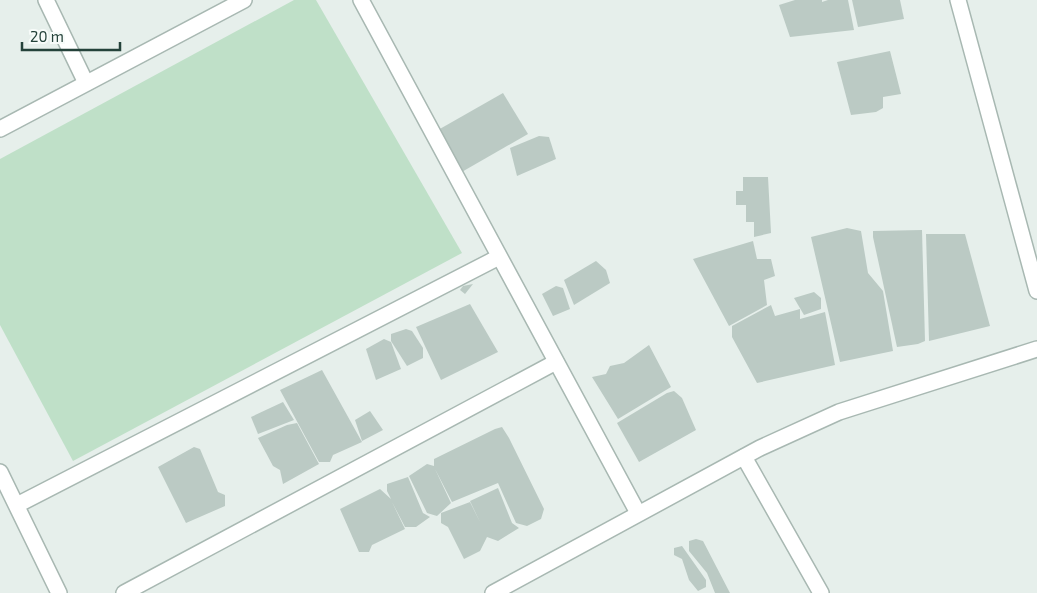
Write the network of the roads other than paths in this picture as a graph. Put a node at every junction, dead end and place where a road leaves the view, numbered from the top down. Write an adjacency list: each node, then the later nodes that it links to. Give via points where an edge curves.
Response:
1 (46, 0): 5 (street)
2 (244, 0): 5 (street)
3 (361, 0): 7 (street)
4 (958, 0): 8 (street)
5 (86, 83): 6 (street)
6 (0, 129)
7 (499, 257): 10 (street); 13 (street)
8 (1037, 291)
9 (1037, 349): 11 (street, via 839,412)
10 (556, 362): 14 (street); 16 (street)
11 (744, 457): 14 (street); 18 (street)
12 (0, 472): 13 (street)
13 (17, 505): 15 (street)
14 (638, 513): 17 (street)
15 (59, 593)
16 (124, 593)
17 (493, 593)
18 (821, 593)

